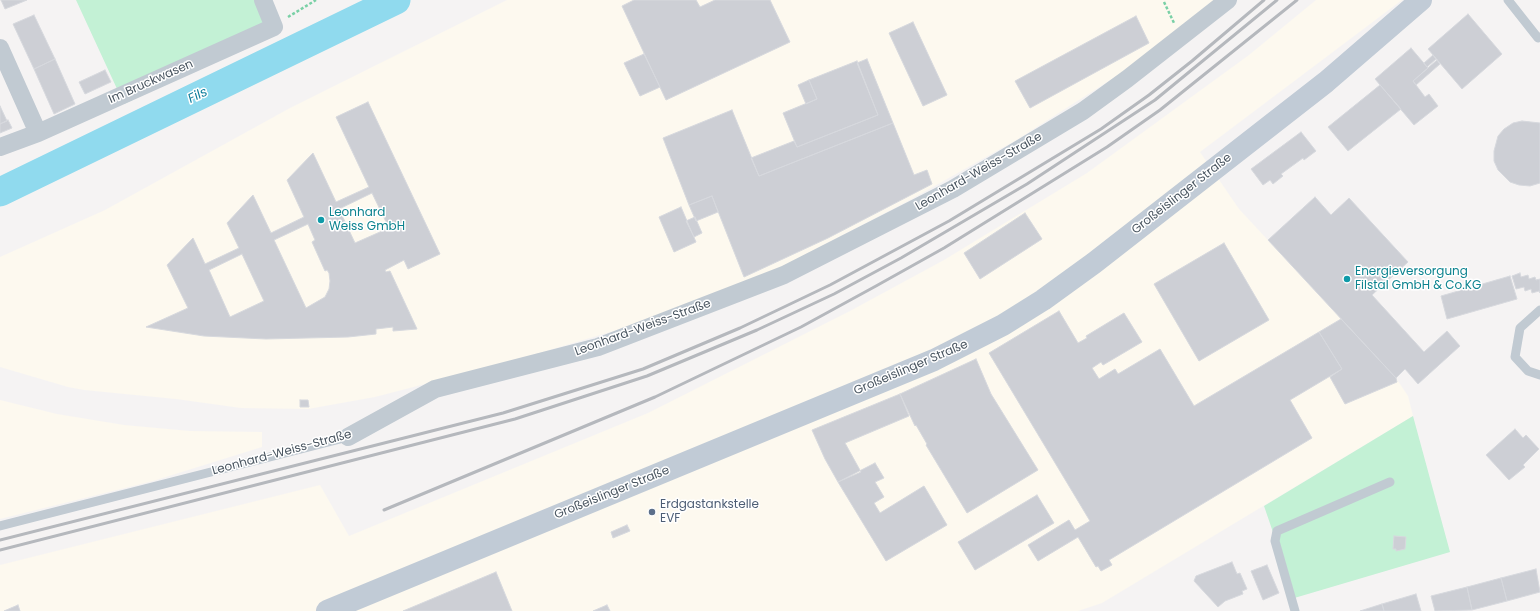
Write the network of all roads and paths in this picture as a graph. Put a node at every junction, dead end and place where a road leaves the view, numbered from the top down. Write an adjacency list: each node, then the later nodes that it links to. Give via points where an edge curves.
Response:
1 (263, 0): 7 (street)
2 (316, 0): 7 (path)
3 (1228, 0): 8 (street, Leonhard-Weiss-Straße)
4 (1421, 0): 18 (main road, Großeislinger Straße, via 1390,29 1297,105 1094,263 1003,325 934,360)
5 (1508, 0): 9 (lane)
6 (1164, 2): 8 (path)
7 (274, 27): 11 (street, Im Bruckwasen)
8 (1180, 38): 15 (street, Leonhard-Weiss-Straße, via 1083,111 953,189 784,275 598,347 435,389)
9 (1539, 38)
10 (0, 48): 11 (street)
11 (38, 133): 12 (street, Im Bruckwasen)
12 (0, 147)
13 (1540, 310): 14 (lane, via 1520,328 1515,357 1528,371)
14 (1540, 376)
15 (348, 437): 17 (lane, Leonhard-Weiss-Straße)
16 (1390, 482): 19 (lane, via 1277,531 1276,541)
17 (0, 526)
18 (327, 611)
19 (1295, 611)

